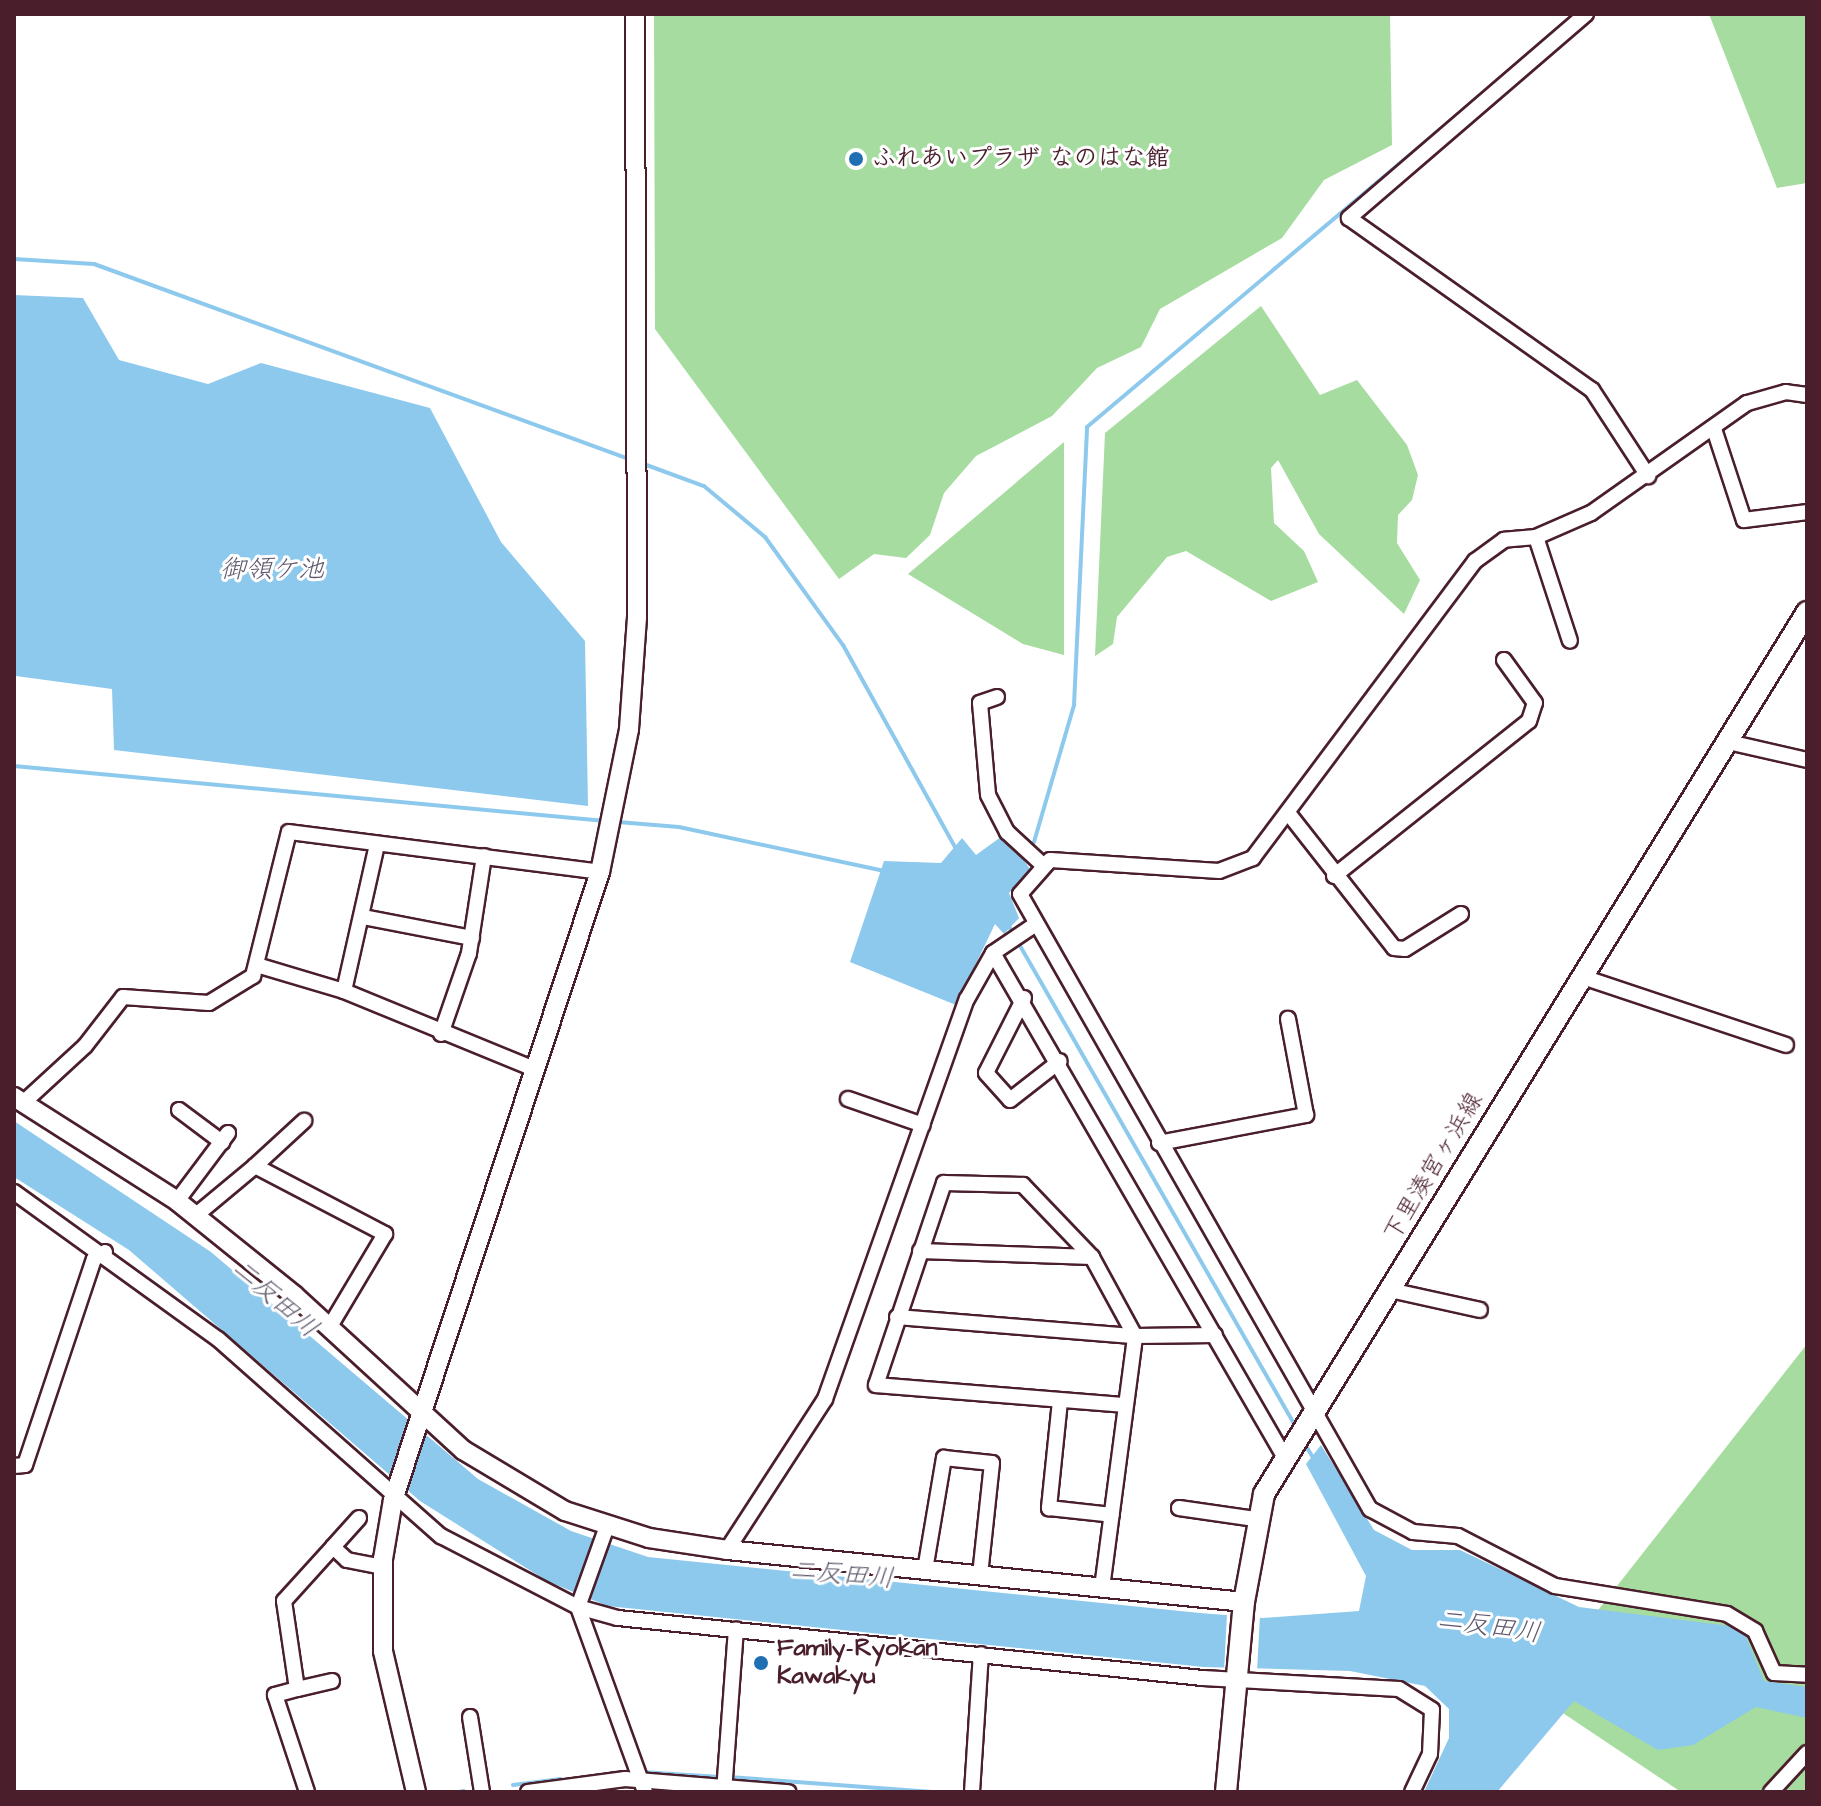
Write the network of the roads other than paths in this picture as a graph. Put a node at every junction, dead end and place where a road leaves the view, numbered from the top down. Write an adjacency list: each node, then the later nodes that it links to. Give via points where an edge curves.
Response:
1 (635, 14): 18 (street, via 636,658 617,806)
2 (1586, 14): 5 (street, via 1349,218 1592,390)
3 (1807, 395): 4 (street, via 1786,392 1747,403)
4 (1714, 429): 5 (street); 6 (street, via 1744,520)
5 (1648, 476): 7 (street)
6 (1807, 512)
7 (1536, 537): 9 (street); 14 (street, via 1504,540 1475,561)
8 (1807, 612): 12 (main road, 下里湊宮ヶ浜線)
9 (1570, 641)
10 (1504, 660): 19 (street, via 1535,703 1529,721)
11 (997, 697): 17 (street, via 980,703 988,795 1007,832)
12 (1728, 742): 13 (street); 26 (main road, 下里湊宮ヶ浜線)
13 (1807, 760)
14 (1289, 814): 17 (street, via 1253,858 1219,871 1072,859); 19 (street)
15 (377, 844): 16 (street); 21 (street); 25 (street, via 289,832)
16 (484, 856): 18 (street); 23 (street)
17 (1044, 866): 22 (street, via 1020,894)
18 (600, 872): 33 (street)
19 (1334, 876): 20 (street, via 1394,948 1405,949)
20 (1461, 914)
21 (363, 917): 23 (street); 27 (street)
22 (1033, 925): 24 (street); 39 (street)
23 (472, 938): 30 (street)
24 (997, 948): 28 (street); 38 (street, via 967,999)
25 (260, 966): 27 (street); 35 (street, via 209,1003 123,997 85,1046)
26 (1583, 977): 31 (street); 47 (main road, 下里湊宮ヶ浜線)
27 (344, 991): 30 (street)
28 (1024, 998): 32 (street); 32 (street, via 986,1073 1010,1100)
29 (1288, 1019): 39 (street, via 1306,1115)
30 (441, 1034): 33 (street)
31 (1786, 1045)
32 (1060, 1061): 51 (street)
33 (534, 1069): 55 (street)
34 (848, 1099): 38 (street)
35 (19, 1100): 42 (street)
36 (179, 1110): 42 (street, via 225,1137)
37 (304, 1121): 40 (street)
38 (923, 1125): 66 (street, via 825,1399)
39 (1159, 1143): 56 (street)
40 (255, 1166): 43 (street); 50 (street, via 385,1234)
41 (14, 1192): 45 (street)
42 (177, 1201): 43 (street)
43 (195, 1216): 50 (street)
44 (920, 1251): 46 (street); 46 (street, via 944,1183 1023,1185); 49 (street)
45 (105, 1252): 58 (street, via 94,1259 25,1465); 59 (street, via 218,1339)
46 (1092, 1257): 52 (street)
47 (1390, 1290): 48 (street); 56 (main road, 下里湊宮ヶ浜線)
48 (1480, 1310)
49 (897, 1317): 52 (street); 53 (street, via 876,1385)
50 (329, 1328): 55 (street)
51 (1215, 1335): 52 (street); 57 (street)
52 (1135, 1336): 54 (street)
53 (1060, 1401): 54 (street); 61 (street, via 1049,1508)
54 (1125, 1405): 61 (street)
55 (417, 1411): 59 (street); 64 (street, via 498,1476)
56 (1313, 1416): 57 (main road, 下里湊宮ヶ浜線); 76 (street, via 1370,1509 1386,1521 1458,1536 1555,1586 1727,1614 1755,1631 1774,1673)
57 (1285, 1458): 63 (main road, 下里湊宮ヶ浜線)
58 (14, 1466)
59 (393, 1500): 67 (street); 72 (street, via 491,1565)
60 (1179, 1508): 63 (street)
61 (1112, 1515): 70 (street)
62 (359, 1518): 65 (street)
63 (1255, 1519): 71 (main road, 下里湊宮ヶ浜線)
64 (607, 1526): 66 (street); 72 (street)
65 (333, 1547): 67 (street, via 347,1560); 78 (street, via 284,1601)
66 (727, 1550): 68 (street)
67 (382, 1567): 84 (street, via 389,1696)
68 (925, 1570): 69 (street); 69 (street, via 944,1458 992,1463)
69 (980, 1576): 70 (street)
70 (1102, 1588): 71 (street)
71 (1244, 1602): 75 (main road, 下里湊宮ヶ浜線)
72 (578, 1607): 73 (street); 81 (street)
73 (736, 1629): 74 (street); 82 (street)
74 (981, 1654): 75 (street); 88 (street)
75 (1237, 1675): 89 (main road, 下里湊宮ヶ浜線); 90 (street, via 1382,1685 1419,1698 1432,1710 1433,1734)
76 (1807, 1675)
77 (332, 1681): 78 (street)
78 (297, 1689): 83 (street, via 275,1695)
79 (470, 1717): 85 (street)
80 (1807, 1753): 91 (street)
81 (642, 1778): 82 (street); 86 (street)
82 (725, 1784): 87 (street)
83 (307, 1792)
84 (416, 1792)
85 (482, 1792)
86 (528, 1792)
87 (788, 1792)
88 (972, 1792)
89 (1226, 1792)
90 (1412, 1792)
91 (1771, 1792)

